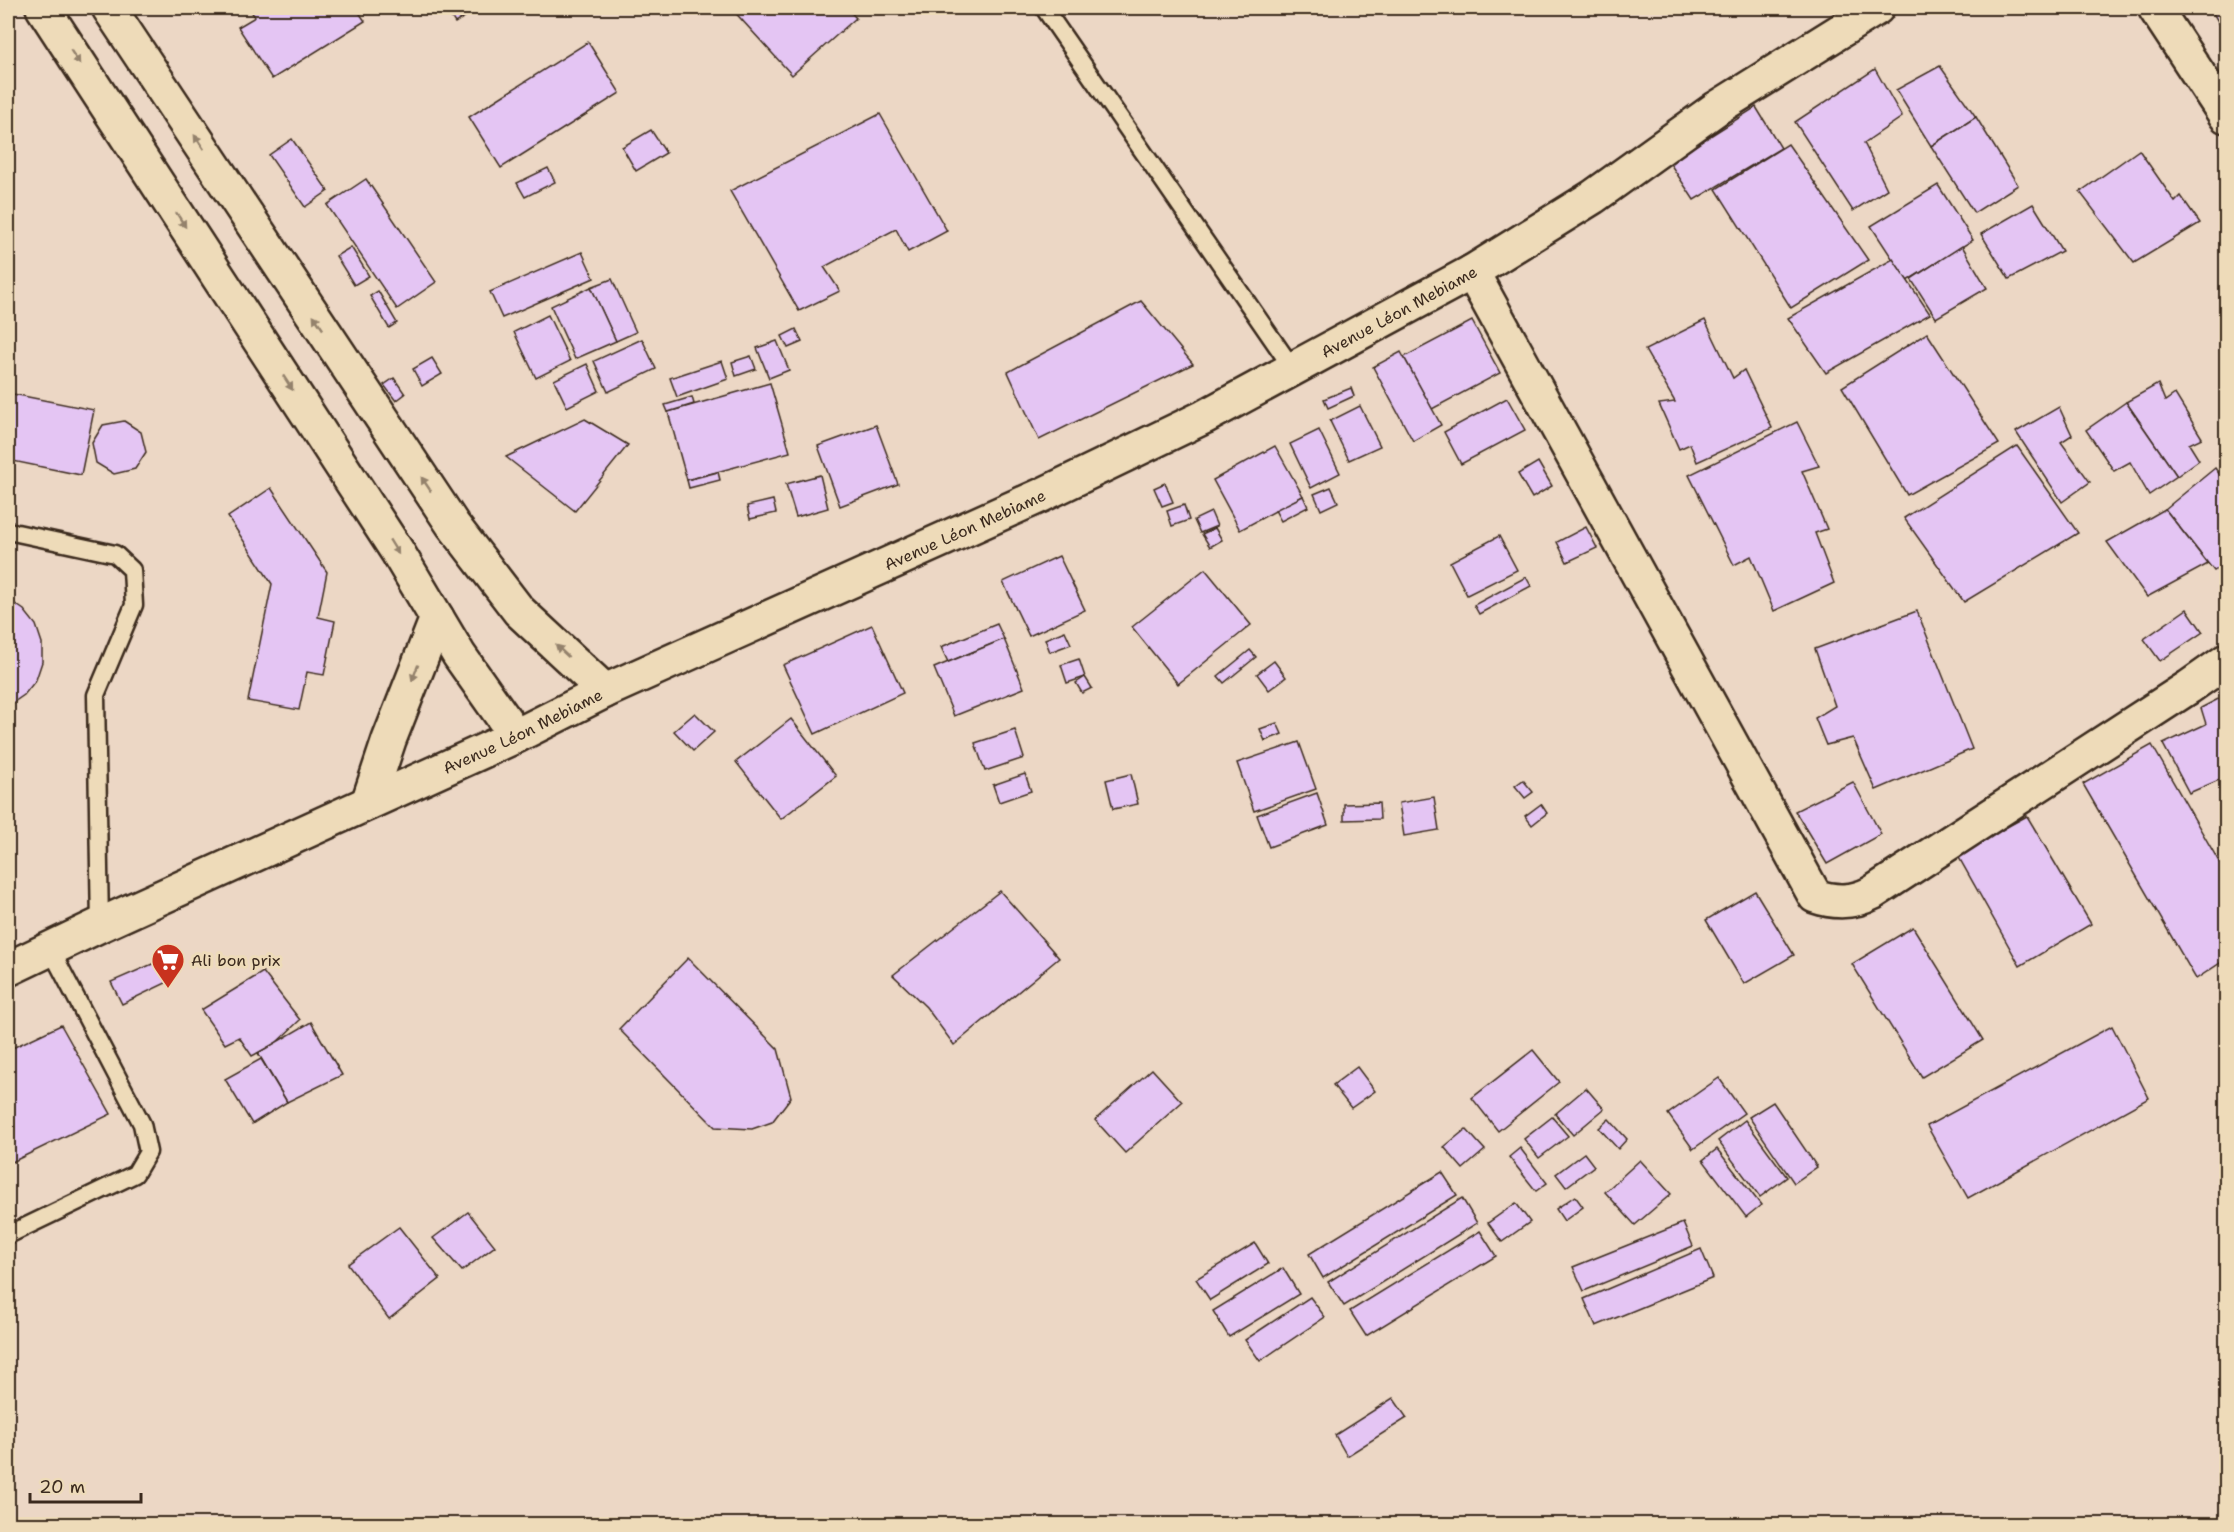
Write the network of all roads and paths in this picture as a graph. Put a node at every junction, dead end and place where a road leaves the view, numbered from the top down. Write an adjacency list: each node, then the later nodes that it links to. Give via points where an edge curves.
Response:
1 (43, 8): 10 (street, one-way to 10)
2 (109, 8): 12 (street, one-way to 2, via 519,611 453,525)
3 (1044, 8): 8 (lane)
4 (1876, 8): 7 (street, Avenue Léon Mebiame, via 1717,108 1593,197)
5 (2155, 8): 6 (street)
6 (2226, 116)
7 (1472, 272): 8 (street, Avenue Léon Mebiame); 11 (street, via 1815,896 1828,901 1860,900)
8 (1293, 369): 12 (street, Avenue Léon Mebiame, via 1042,495)
9 (8, 531): 15 (lane, via 115,554 132,570 134,605 96,695)
10 (437, 618): 13 (street); 14 (street, one-way to 14)
11 (2226, 661)
12 (605, 691): 13 (street, Avenue Léon Mebiame)
13 (516, 736): 14 (street, Avenue Léon Mebiame)
14 (368, 803): 15 (street, Avenue Léon Mebiame)
15 (99, 925): 16 (street, Avenue Léon Mebiame)
16 (50, 948): 17 (street, Avenue Léon Mebiame); 18 (lane, via 142,1124 148,1152 135,1174)
17 (8, 969)
18 (8, 1235)

